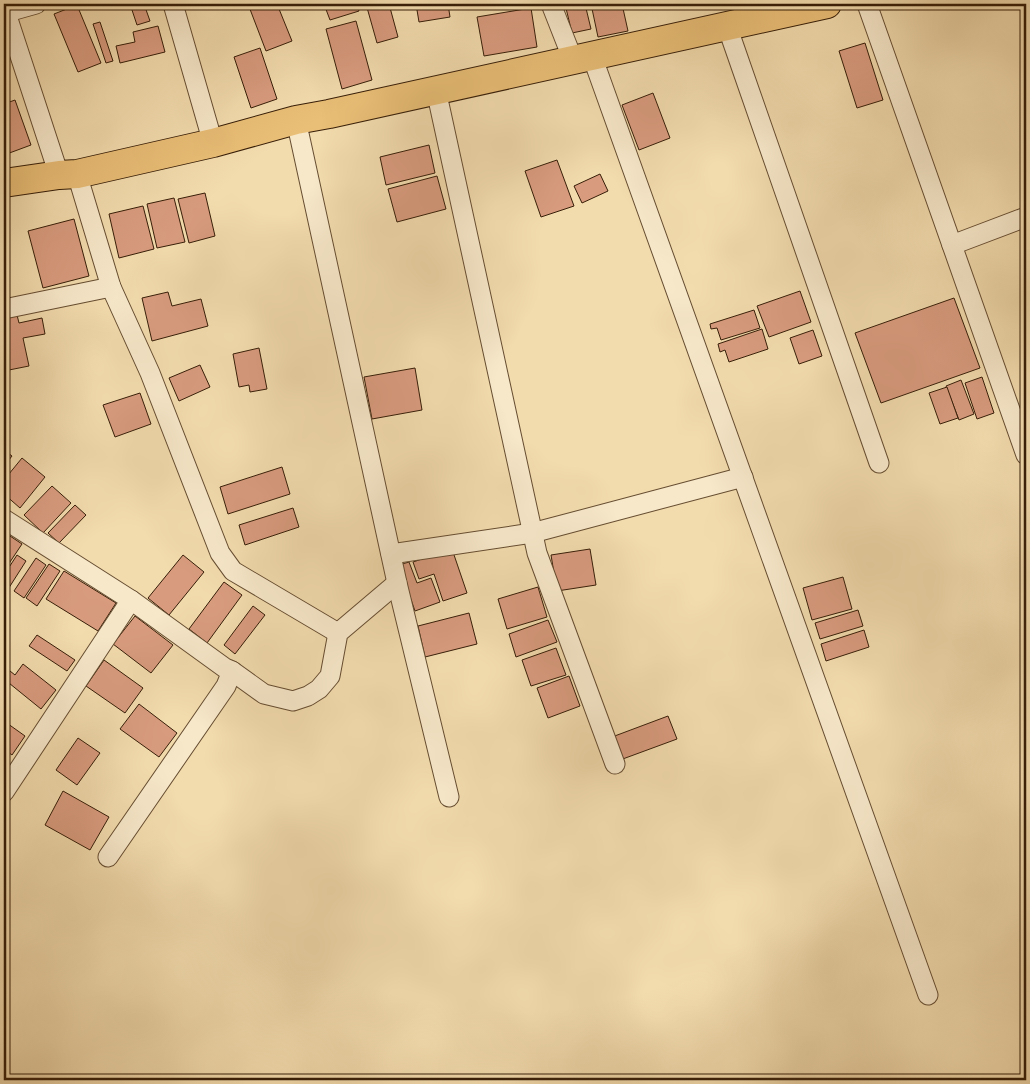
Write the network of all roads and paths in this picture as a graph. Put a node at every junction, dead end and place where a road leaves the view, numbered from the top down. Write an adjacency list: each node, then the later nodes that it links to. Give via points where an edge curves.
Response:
1 (36, 4): 6 (street)
2 (550, 4): 8 (street)
3 (828, 4): 7 (main road)
4 (867, 4): 15 (street)
5 (180, 5): 11 (street)
6 (5, 13): 12 (street)
7 (727, 26): 8 (main road); 19 (street)
8 (583, 58): 9 (main road); 20 (street)
9 (436, 90): 10 (main road); 22 (street)
10 (296, 120): 11 (main road); 23 (street)
11 (213, 143): 12 (main road)
12 (68, 174): 13 (main road); 16 (street)
13 (4, 183)
14 (1026, 217): 15 (street)
15 (952, 244): 18 (street)
16 (111, 287): 17 (street); 26 (street, via 150,373 220,553 233,571)
17 (4, 309)
18 (1026, 455)
19 (879, 463)
20 (742, 477): 22 (street); 32 (street)
21 (4, 520): 25 (street)
22 (532, 533): 23 (street); 28 (street, via 536,553)
23 (392, 554): 24 (street)
24 (397, 583): 26 (street); 30 (street)
25 (131, 600): 27 (street); 29 (street)
26 (338, 633): 27 (street, via 330,676 308,696 293,701 264,694)
27 (232, 671): 31 (street, via 226,686)
28 (614, 764)
29 (4, 792)
30 (449, 797)
31 (108, 857)
32 (928, 995)

